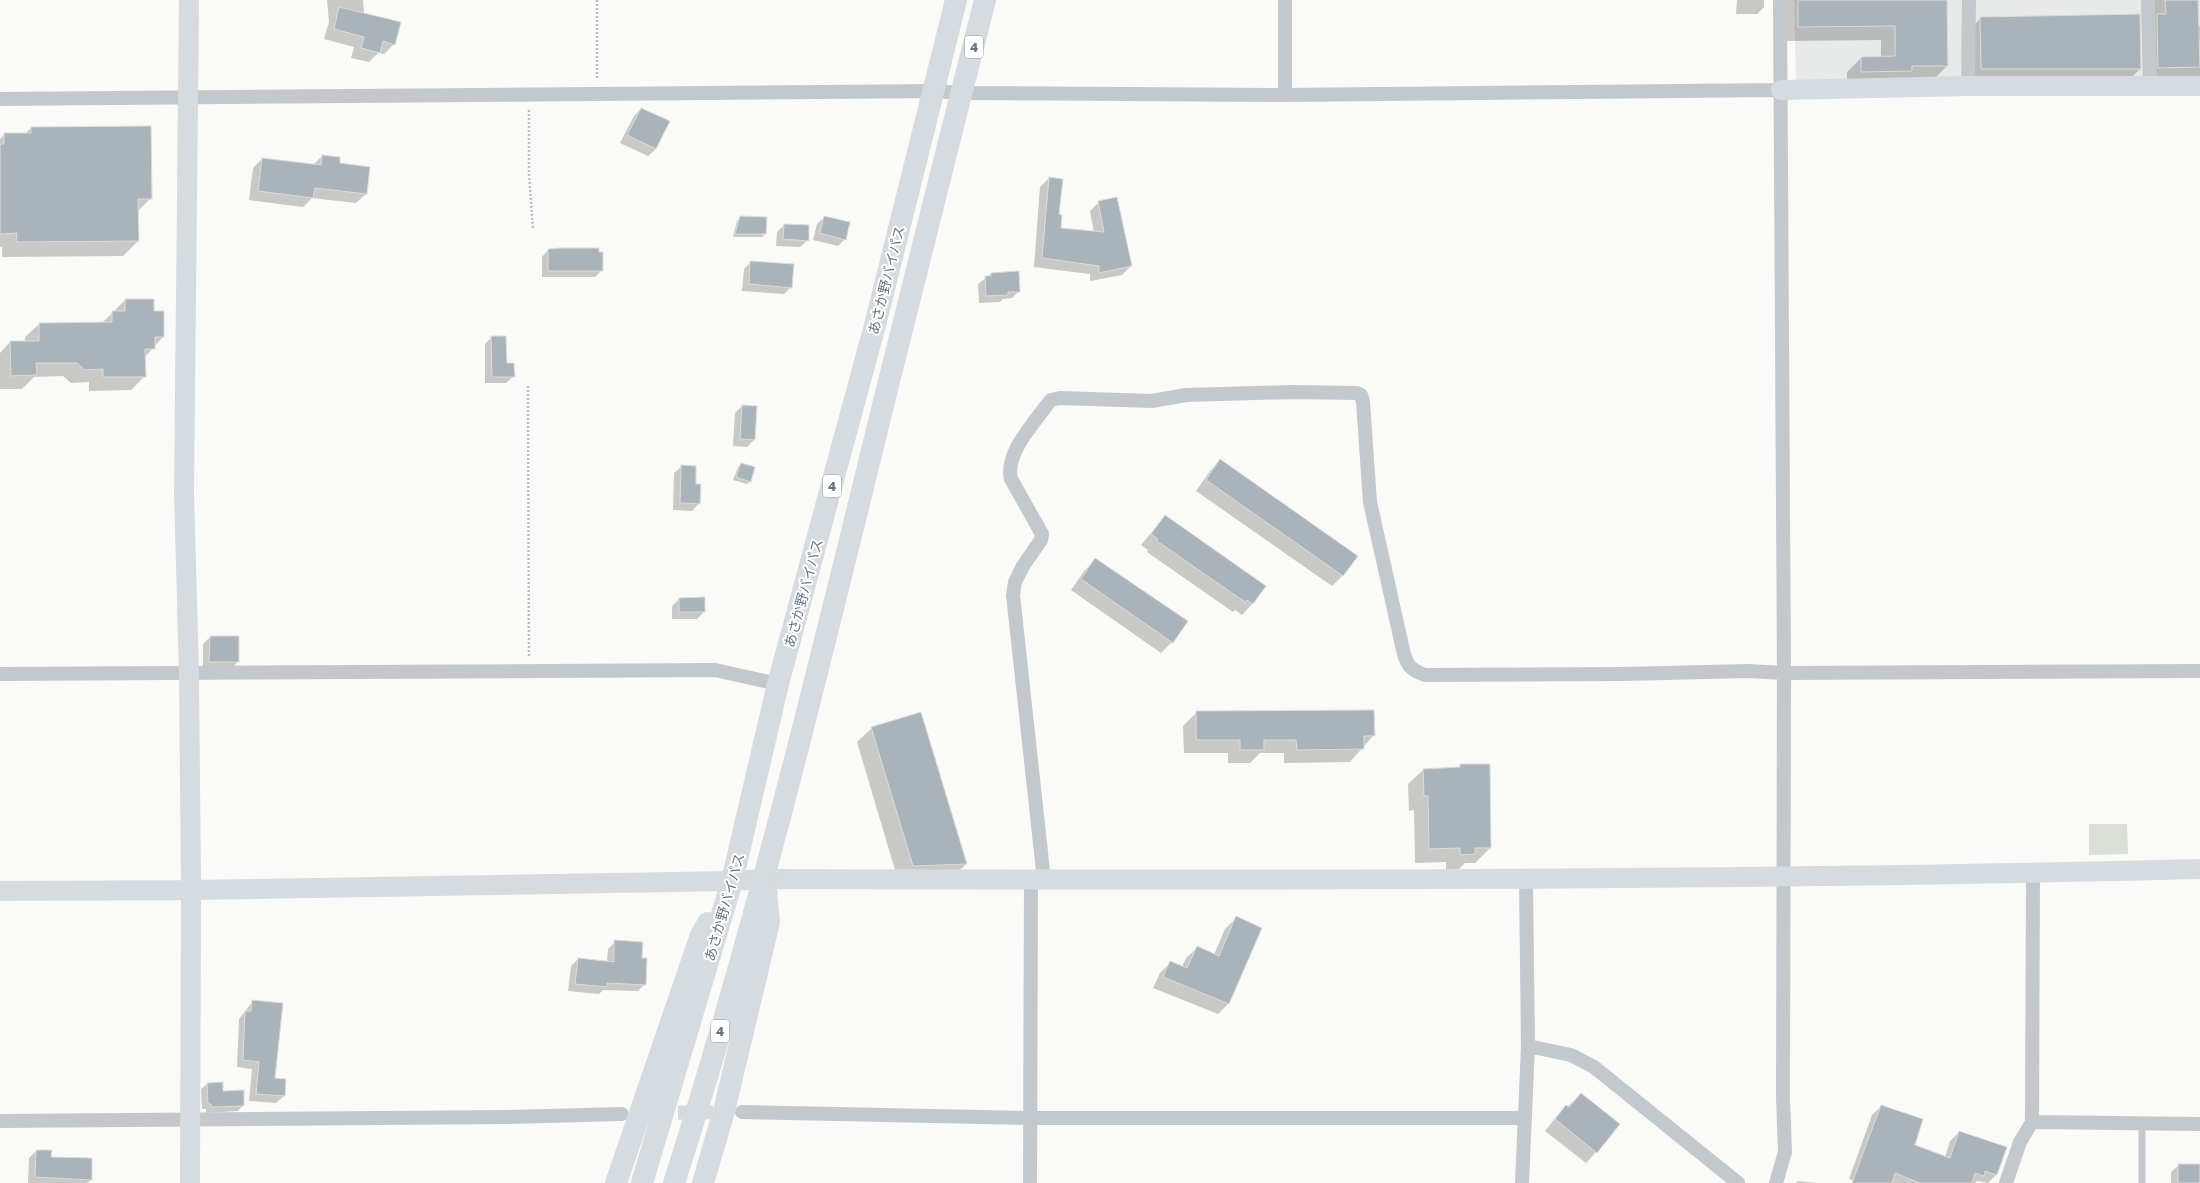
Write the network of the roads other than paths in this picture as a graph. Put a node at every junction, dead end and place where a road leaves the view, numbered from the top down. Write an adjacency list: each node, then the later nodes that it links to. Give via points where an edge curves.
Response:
1 (189, 0): 16 (street)
2 (956, 0): 12 (highway, あさか野バイパス / 4)
3 (986, 0): 13 (highway, あさか野バイパス / 4)
4 (1285, 0): 14 (street)
5 (1780, 0): 11 (street)
6 (1969, 0): 8 (street)
7 (2148, 0): 10 (street)
8 (1968, 86): 10 (street); 11 (street)
9 (2200, 86): 10 (street)
10 (2150, 87)
11 (1781, 90): 14 (street); 18 (street)
12 (934, 91): 13 (street); 16 (street, via 596,95 529,93); 21 (highway, あさか野バイパス / 4, via 875,325)
13 (962, 93): 14 (street); 25 (highway, あさか野バイパス / 4)
14 (1285, 95)
15 (0, 99): 16 (street)
16 (188, 99): 20 (street, via 184,492)
17 (2200, 671): 18 (street)
18 (1784, 673): 24 (street); 27 (street, via 1748,671 1425,675 1417,672 1407,664 1405,658 1370,502 1361,395 1293,392 1186,395 1152,401 1054,398 1016,450 1010,470 1011,479 1042,534 1041,540 1017,577 1013,595)
19 (0, 674): 20 (street)
20 (190, 674): 21 (street, via 715,670); 29 (street)
21 (778, 684): 28 (highway, あさか野バイパス / 4)
22 (2200, 869): 23 (street)
23 (2033, 873): 24 (street); 38 (street)
24 (1784, 877): 26 (street); 49 (street, via 1785,1152)
25 (765, 879): 27 (street); 28 (street); 44 (highway, あさか野バイパス / 4); 45 (highway, via 769,922 724,1111)
26 (1526, 879): 27 (street); 31 (street)
27 (1038, 880): 34 (street)
28 (732, 882): 29 (street); 32 (highway, 4, via 701,935); 43 (highway, あさか野バイパス / 4)
29 (192, 890): 30 (street); 36 (street)
30 (0, 891)
31 (1528, 1046): 35 (street); 48 (street, via 1571,1055 1594,1067)
32 (632, 1112): 36 (street, via 506,1117); 42 (highway)
33 (742, 1112): 34 (street)
34 (1029, 1118): 35 (street); 46 (street)
35 (1525, 1118): 47 (street)
36 (189, 1119): 37 (street); 41 (street)
37 (0, 1121)
38 (2032, 1122): 39 (street); 50 (street, via 2020,1142)
39 (2142, 1124): 40 (street); 51 (lane)
40 (2200, 1124)
41 (190, 1183)
42 (616, 1183)
43 (642, 1183)
44 (674, 1183)
45 (704, 1183)
46 (1030, 1183)
47 (1522, 1183)
48 (1738, 1183)
49 (1776, 1183)
50 (2006, 1183)
51 (2142, 1183)

